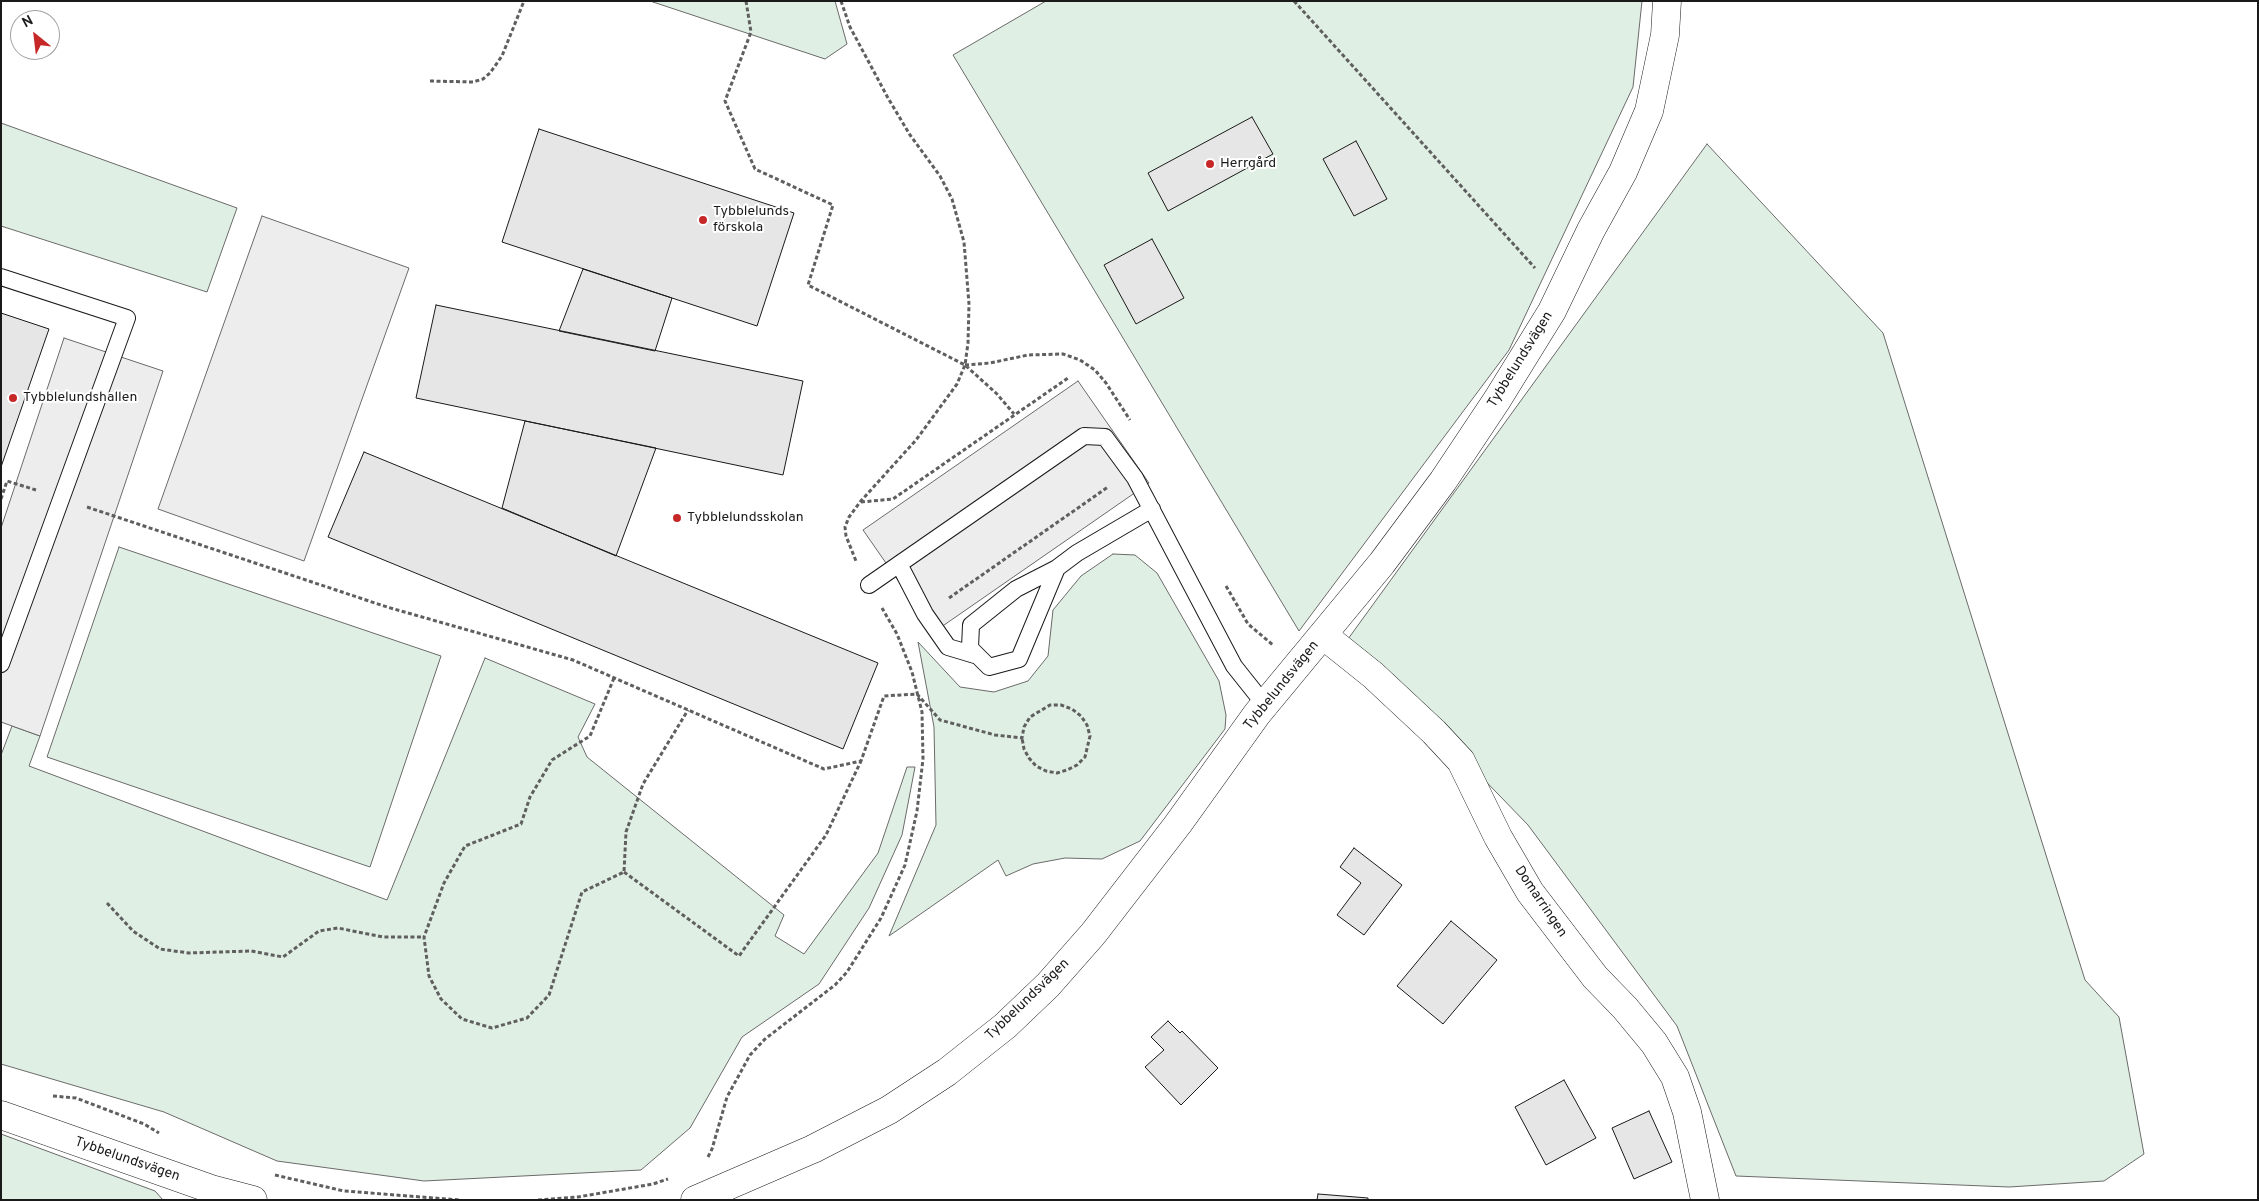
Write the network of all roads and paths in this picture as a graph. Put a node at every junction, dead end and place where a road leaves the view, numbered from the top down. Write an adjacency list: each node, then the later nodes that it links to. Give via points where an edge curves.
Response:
1 (524, 1): 6 (path, via 502,56 490,73 473,82)
2 (746, 1): 9 (path, via 751,32 725,101 755,169 833,205 808,285)
3 (842, 1): 9 (path, via 850,27 888,98 952,199 964,242 968,275)
4 (1294, 1): 8 (path, via 1531,265)
5 (1667, 1): 8 (street, Tybbelundsvägen, via 1664,35 1649,111 1624,172)
6 (430, 81)
7 (1, 277): 14 (lane, via 127,318)
8 (1562, 289): 22 (street, Tybbelundsvägen, via 1497,400 1443,481)
9 (965, 365): 11 (path); 15 (path, via 942,408)
10 (1068, 378): 11 (path)
11 (1014, 414): 15 (path, via 893,499)
12 (1109, 486): 20 (path)
13 (1, 499): 14 (path, via 7,481)
14 (63, 499): 24 (lane); 25 (path, via 386,607 572,660)
15 (860, 502): 19 (path, via 849,517 846,536)
16 (1152, 510): 17 (lane, via 1135,478 1105,438 1084,436); 18 (lane); 27 (lane, via 1234,666)
17 (899, 564): 19 (lane); 20 (lane)
18 (1057, 568): 23 (lane, via 1016,589 971,625 970,648); 23 (lane, via 1019,658 989,667)
19 (869, 585): 21 (path)
20 (925, 614): 21 (path); 23 (lane, via 948,647)
21 (897, 634): 26 (path)
22 (1324, 635): 27 (street, Tybbelundsvägen); 43 (street, Domarringen, via 1380,682 1461,761 1498,837 1530,892 1595,977 1654,1043 1675,1077 1687,1112)
23 (978, 656)
24 (1, 664)
25 (614, 678): 28 (path); 33 (path, via 590,736 552,760 530,797 521,824 465,846 444,883)
26 (917, 694): 29 (path, via 940,720 995,735); 30 (path, via 884,696); 35 (path, via 922,712 924,760 918,811 905,865 894,892 836,985 765,1039 750,1055 727,1097)
27 (1265, 705): 42 (street, Tybbelundsvägen, via 1094,934 1048,985 1004,1026 947,1072 889,1110 813,1149)
28 (688, 710): 30 (path, via 824,769); 31 (path, via 643,784 626,832)
29 (1022, 738): 29 (path, via 1030,717 1050,705 1072,709 1081,716 1090,736 1085,757 1077,765 1057,773 1036,766 1028,758)
30 (861, 761): 31 (path, via 826,835 739,956)
31 (624, 872): 33 (path, via 582,892 549,995 527,1018 492,1028 462,1019 441,999 429,976)
32 (108, 903): 33 (path, via 133,931 160,949 189,953 251,951 283,957 319,931 338,928 383,938)
33 (424, 937)
34 (1, 1116): 38 (street, Tybbelundsvägen)
35 (706, 1160)
36 (268, 1173): 40 (path, via 344,1191)
37 (676, 1177): 41 (path, via 633,1188)
38 (210, 1194): 39 (street, Tybbelundsvägen)
39 (253, 1200)
40 (460, 1200)
41 (538, 1200)
42 (695, 1200)
43 (1705, 1200)

